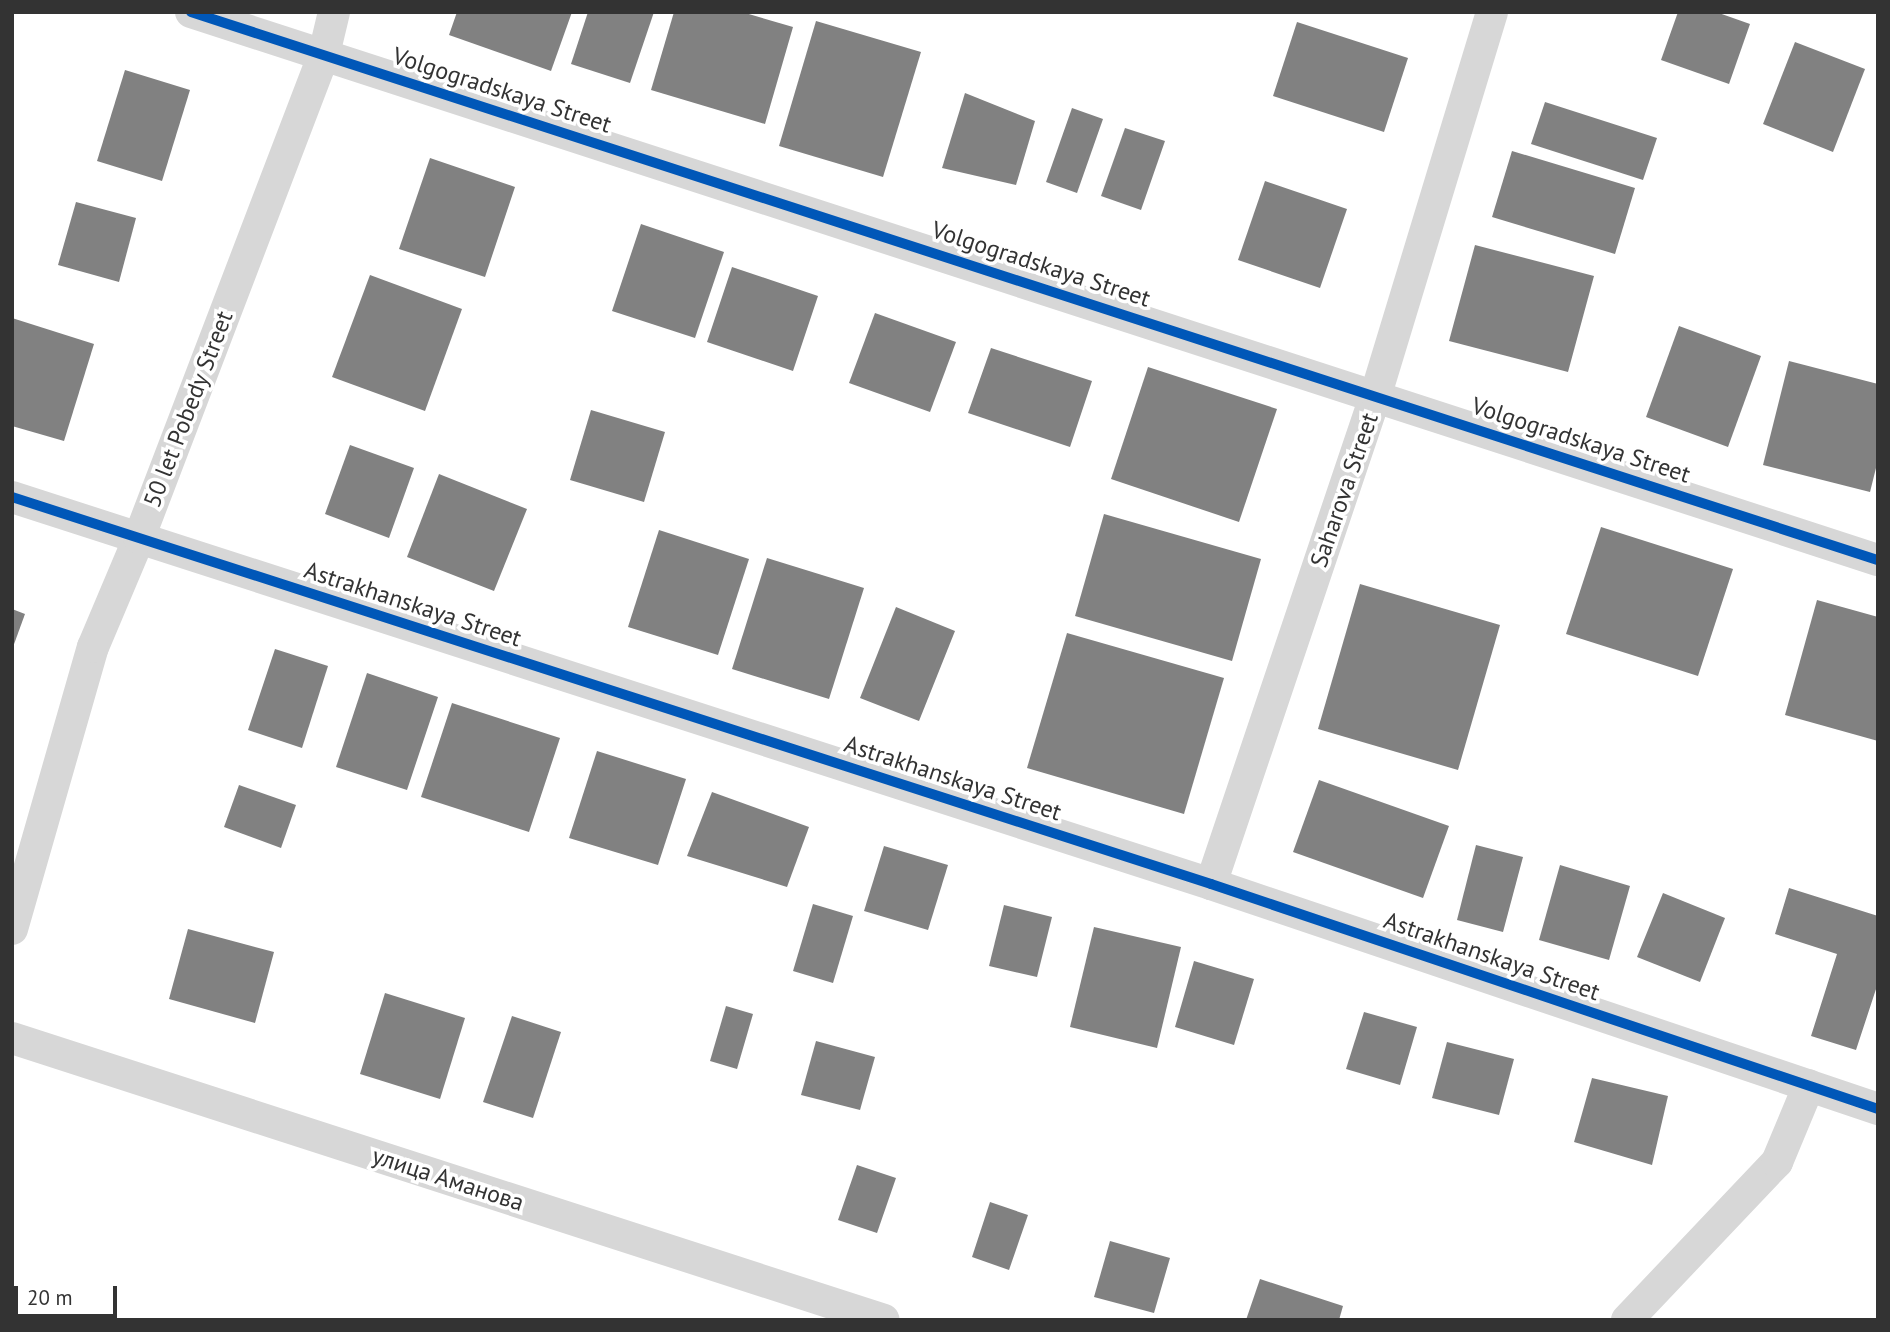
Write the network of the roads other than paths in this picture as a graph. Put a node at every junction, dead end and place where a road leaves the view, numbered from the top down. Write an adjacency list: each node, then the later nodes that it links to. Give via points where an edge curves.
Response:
1 (191, 12): 4 (street, Volgogradskaya Street)
2 (334, 12): 4 (street, 50 let Pobedy Street)
3 (1492, 12): 5 (street, Saharova Street)
4 (324, 54): 5 (street, Volgogradskaya Street); 7 (street, 50 let Pobedy Street)
5 (1376, 394): 8 (street, Volgogradskaya Street); 9 (street, Saharova Street)
6 (12, 497): 7 (street, Astrakhanskaya Street)
7 (139, 538): 9 (street, Astrakhanskaya Street); 10 (street, 50 let Pobedy Street, via 93,647)
8 (1878, 560)
9 (1211, 884): 12 (street, Astrakhanskaya Street)
10 (12, 929)
11 (12, 1038): 14 (street, улица Аманова)
12 (1809, 1085): 13 (street, Astrakhanskaya Street); 15 (street, via 1777,1162)
13 (1878, 1108)
14 (884, 1320)
15 (1628, 1320)

